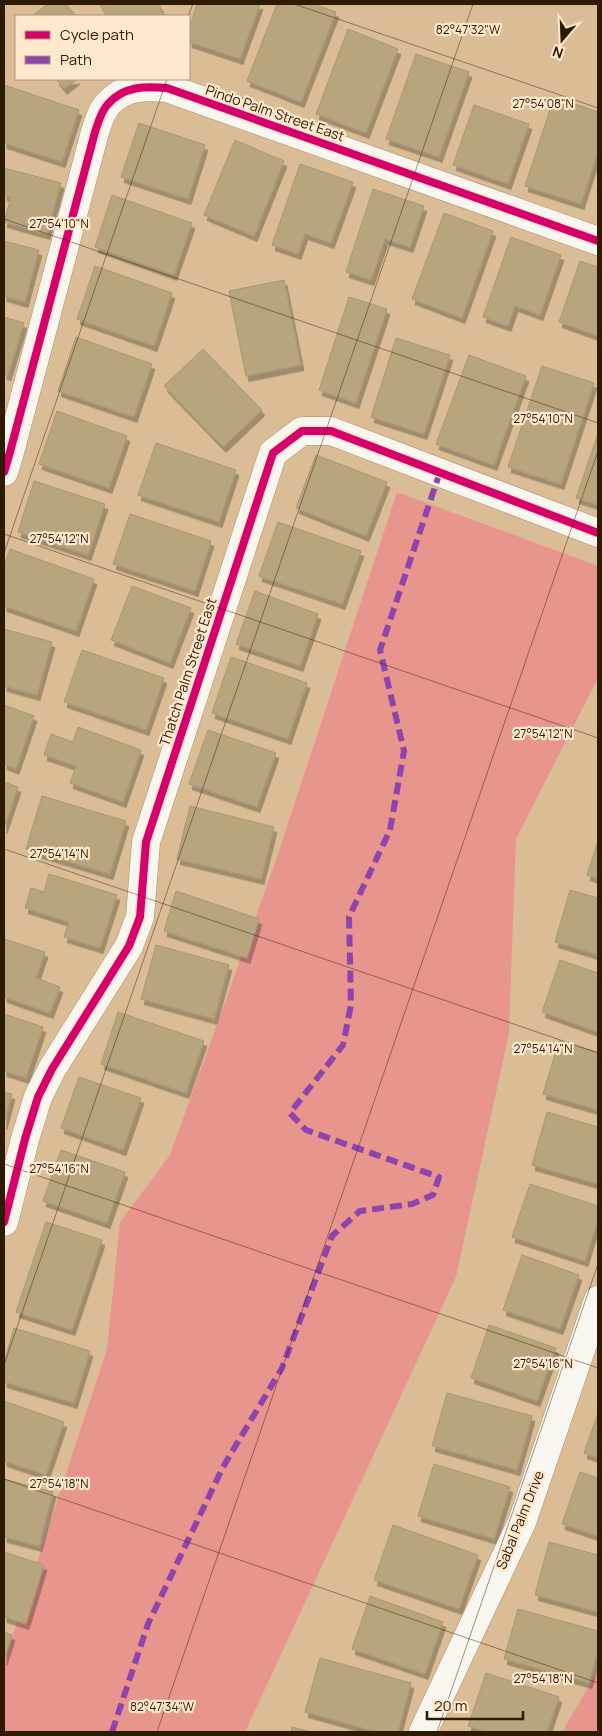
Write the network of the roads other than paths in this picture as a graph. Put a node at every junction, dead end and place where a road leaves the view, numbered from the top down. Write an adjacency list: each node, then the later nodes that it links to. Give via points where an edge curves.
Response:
1 (598, 241): 2 (street, Pindo Palm Street East, via 167,88 146,86 125,91 108,104 95,132)
2 (4, 472)
3 (598, 533): 4 (street, Thatch Palm Street East, via 331,431 302,431 273,453 146,842 140,917 129,946 38,1097)
4 (4, 1222)
5 (598, 1300): 6 (street, Sabal Palm Drive, via 522,1522)
6 (423, 1732)

